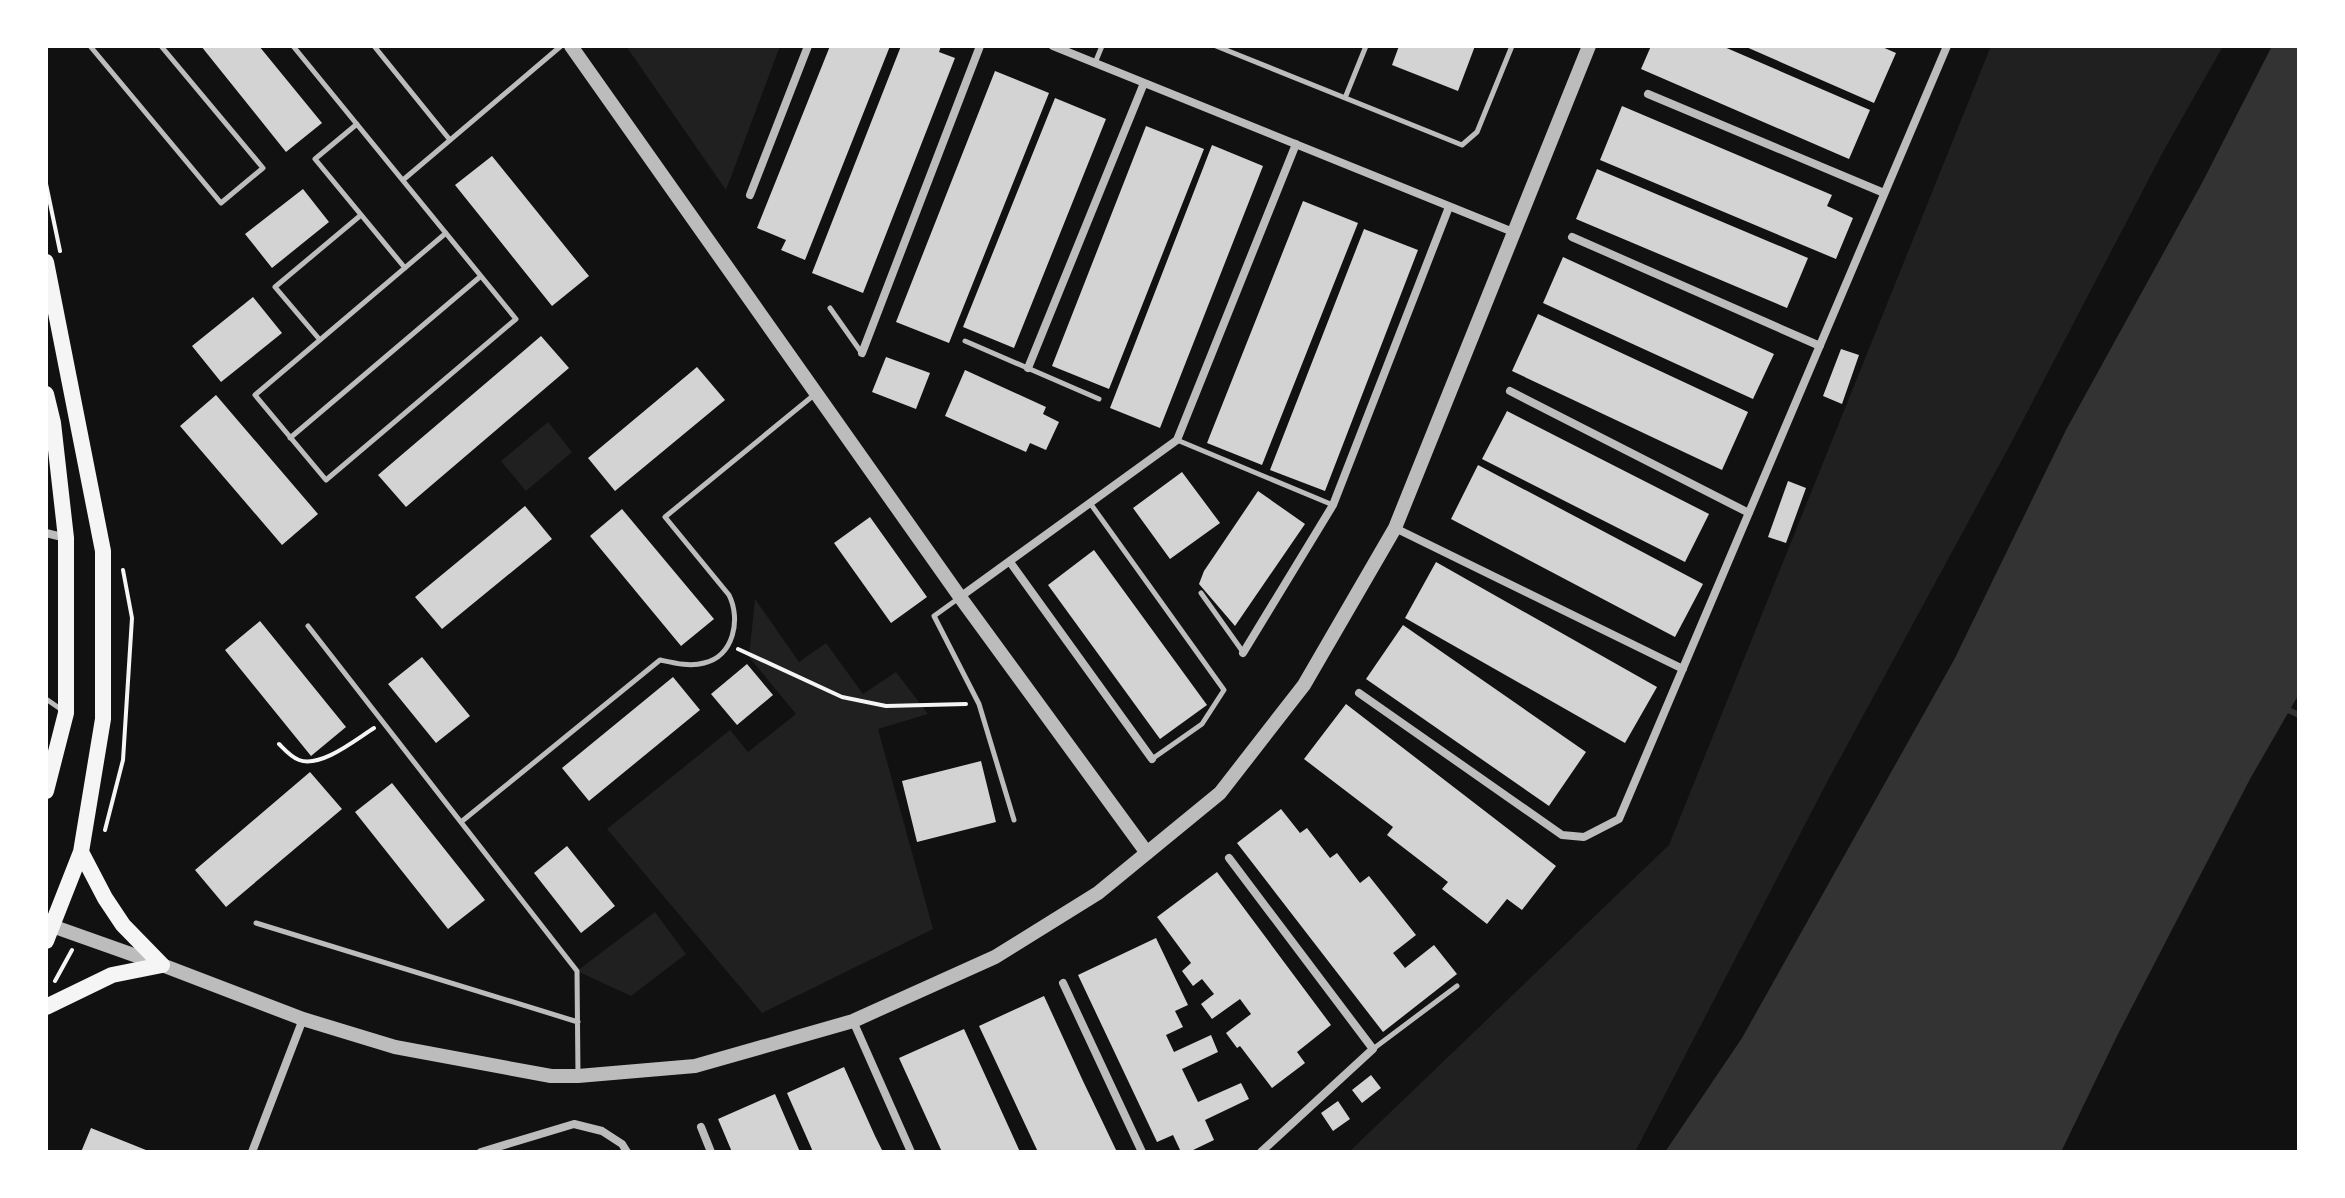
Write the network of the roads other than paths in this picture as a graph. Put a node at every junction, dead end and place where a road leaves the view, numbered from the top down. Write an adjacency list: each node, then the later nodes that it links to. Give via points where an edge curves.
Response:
1 (90, 46): 2 (lane, via 221,203 263,168)
2 (161, 46)
3 (293, 46): 20 (lane)
4 (374, 46): 21 (lane)
5 (561, 46): 21 (lane)
6 (571, 46): 42 (street)
7 (808, 46): 25 (street)
8 (980, 46): 38 (street)
9 (1053, 46): 16 (street)
10 (1102, 46): 16 (lane)
11 (1218, 46): 19 (lane)
12 (1366, 46): 19 (lane)
13 (1512, 46): 19 (lane, via 1477,132 1462,145)
14 (1589, 46): 28 (street)
15 (1947, 46): 24 (street)
16 (1095, 63): 17 (street)
17 (1144, 83): 22 (street); 39 (street)
18 (1648, 94): 24 (street)
19 (1345, 98)
20 (357, 124): 23 (lane); 27 (lane, via 315,159)
21 (450, 140): 23 (lane)
22 (1296, 144): 26 (street); 45 (street)
23 (402, 180): 29 (lane)
24 (1884, 193): 37 (street)
25 (750, 195)
26 (1449, 207): 28 (street); 47 (street)
27 (361, 215): 32 (lane); 35 (lane, via 275,287)
28 (1513, 232): 49 (street)
29 (446, 233): 32 (lane); 33 (lane)
30 (1572, 237): 37 (street)
31 (46, 262): 66 (main road, via 103,551 103,719)
32 (405, 268): 35 (lane)
33 (481, 276): 44 (lane); 44 (lane, via 516,319 338,470 326,480)
34 (830, 308): 38 (lane)
35 (320, 340): 44 (lane, via 255,395)
36 (965, 341): 39 (lane)
37 (1820, 346): 48 (street)
38 (862, 353)
39 (1028, 368): 43 (lane)
40 (1510, 391): 48 (street)
41 (46, 394): 51 (main road)
42 (816, 394): 54 (street); 65 (lane, via 665,517 729,595 735,624 728,645 704,664 660,660)
43 (1099, 399)
44 (290, 438)
45 (1177, 440): 46 (street); 47 (lane)
46 (1089, 503): 52 (street); 62 (lane, via 1224,690 1202,724)
47 (1333, 505): 56 (street)
48 (1749, 513): 57 (street)
49 (1395, 528): 57 (street); 67 (street, via 1295,697 1220,793)
50 (46, 533): 51 (street)
51 (66, 538): 60 (main road)
52 (1010, 562): 54 (street); 62 (street)
53 (1201, 593): 56 (lane)
54 (960, 597): 64 (lane, via 934,616 979,704); 67 (street)
55 (308, 626): 65 (lane)
56 (1243, 653)
57 (1683, 669): 58 (street, via 1619,819 1584,837 1562,835)
58 (1359, 693)
59 (46, 699): 60 (lane)
60 (66, 713): 61 (main road)
61 (51, 758): 63 (main road)
62 (1152, 759)
63 (46, 791)
64 (1014, 820)
65 (461, 822): 77 (lane, via 577,971)
66 (81, 852): 70 (main road); 71 (main road, via 123,925)
67 (1147, 853): 76 (street, via 1098,893 995,957)
68 (1229, 858): 78 (street)
69 (256, 923): 77 (lane)
70 (48, 932): 71 (street)
71 (162, 965): 74 (main road, via 112,975); 75 (street)
72 (1063, 983): 86 (street)
73 (1457, 986): 78 (lane)
74 (46, 1007)
75 (303, 1019): 79 (street, via 395,1047 551,1076); 81 (street)
76 (853, 1021): 79 (street, via 695,1066); 85 (street)
77 (578, 1022): 79 (lane)
78 (1373, 1049): 87 (street)
79 (578, 1076)
80 (701, 1127): 84 (street)
81 (252, 1152)
82 (481, 1152): 83 (street, via 574,1124 602,1131)
83 (627, 1152)
84 (711, 1152)
85 (911, 1152)
86 (1142, 1152)
87 (1261, 1152)

